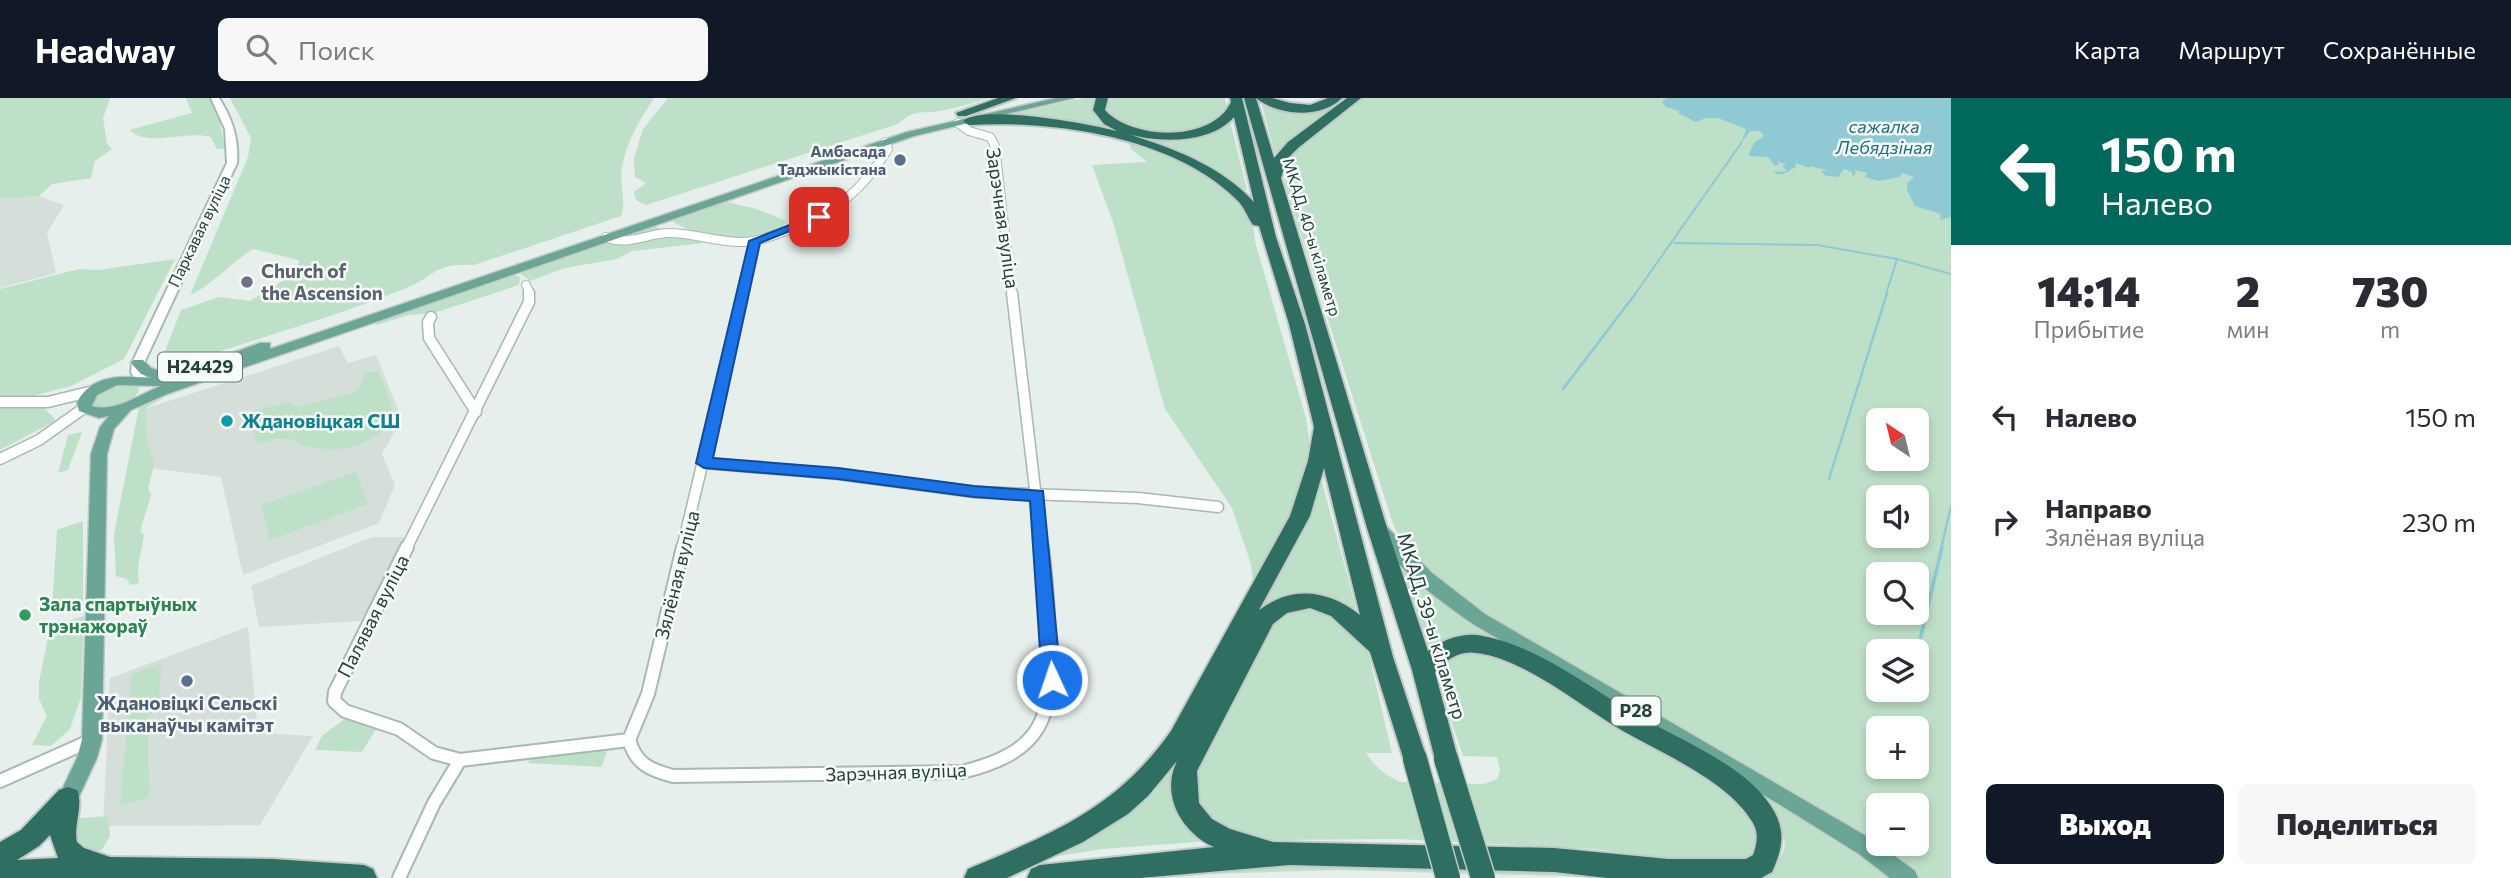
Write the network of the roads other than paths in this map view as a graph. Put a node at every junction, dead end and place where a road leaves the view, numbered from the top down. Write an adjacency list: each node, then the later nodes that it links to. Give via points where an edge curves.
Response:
1 (215, 98): 19 (street, Паркавая вуліца / Н24429, via 232,139 232,163)
2 (1010, 98): 10 (highway)
3 (1026, 98): 10 (main road)
4 (1069, 98): 10 (main road)
5 (1102, 98): 9 (highway, via 1099,110 1110,122 1155,135 1210,128 1231,115)
6 (1262, 98): 7 (highway, via 1302,108 1329,104)
7 (1336, 98)
8 (1355, 98): 12 (highway, via 1293,145 1281,158)
9 (1241, 99): 12 (highway, МКАД, 40-ы кіламетр); 14 (highway, МКАД, 40-ы кіламетр)
10 (961, 118): 11 (main road); 14 (highway, via 1072,124 1172,155 1230,185 1252,208); 18 (main road, via 906,130); 30 (street, Зарэчная вуліца, via 968,131 990,138 995,146)
11 (885, 142): 13 (main road); 15 (street, via 888,149 878,167 848,202)
12 (1274, 177): 22 (highway, МКАД, 40-ы кіламетр)
13 (606, 237): 15 (street, via 619,242 670,232); 24 (main road)
14 (1269, 237): 27 (highway, МКАД, 40-ы кіламетр)
15 (755, 241): 29 (street, Зялёная вуліца)
16 (526, 285): 26 (street, Палявая вуліца, via 528,302)
17 (431, 317): 26 (street, via 429,338)
18 (265, 346): 19 (main road, Н24429, via 165,376 153,375); 20 (main road, via 163,382)
19 (138, 363): 20 (street, Н24429); 21 (street, Паркавая вуліца / Н24429)
20 (143, 380): 21 (main road, Н24429); 24 (main road, Н24429, via 144,394)
21 (116, 381): 25 (main road, Н24429)
22 (1336, 387): 32 (highway, МКАД, 39-ы кіламетр)
23 (0, 402): 25 (street)
24 (129, 405): 25 (main road, Н24429)
25 (88, 409): 28 (street); 35 (main road, Н24429, via 99,454)
26 (477, 412): 37 (street, Палявая вуліца, via 334,701 345,711 399,729 434,753)
27 (1322, 423): 33 (highway); 47 (highway, via 1317,461 1300,516 1157,769 1094,823)
28 (0, 459)
29 (704, 463): 30 (street); 36 (street, Зялёная вуліца, via 648,694)
30 (1038, 495): 31 (street, via 1138,498); 36 (street, Зарэчная вуліца, via 1052,680 1038,729 1025,744 994,764 949,773 673,776 646,770 632,754)
31 (1218, 507)
32 (1377, 528): 34 (highway, МКАД, 39-ы кіламетр); 51 (main road, Р28, via 1448,598 1479,619 1784,797)
33 (1382, 657): 40 (highway, Р28, via 1356,620 1341,609 1304,600 1275,608 1265,618 1185,770 1184,800 1205,829 1221,840); 49 (highway, bridge)
34 (1423, 670): 44 (highway, Р28, via 1440,653 1461,645 1495,649 1526,662 1691,759 1757,807 1771,843 1763,863 1749,871); 50 (highway, МКАД, 39-ы кіламетр, bridge)
35 (92, 740): 38 (street); 39 (main road, Н24429)
36 (629, 740): 37 (street)
37 (460, 760): 46 (street)
38 (0, 780)
39 (68, 798): 41 (highway, Н24429, via 30,838); 42 (highway, Н24429, via 62,835 72,856)
40 (1285, 853): 44 (highway, Р28, via 1553,860); 48 (highway, Р28)
41 (0, 856)
42 (111, 868): 43 (highway); 45 (highway, via 262,870)
43 (0, 873)
44 (1679, 875)
45 (363, 878)
46 (399, 878)
47 (977, 878)
48 (1040, 878)
49 (1448, 878)
50 (1483, 878)
51 (1907, 878)

